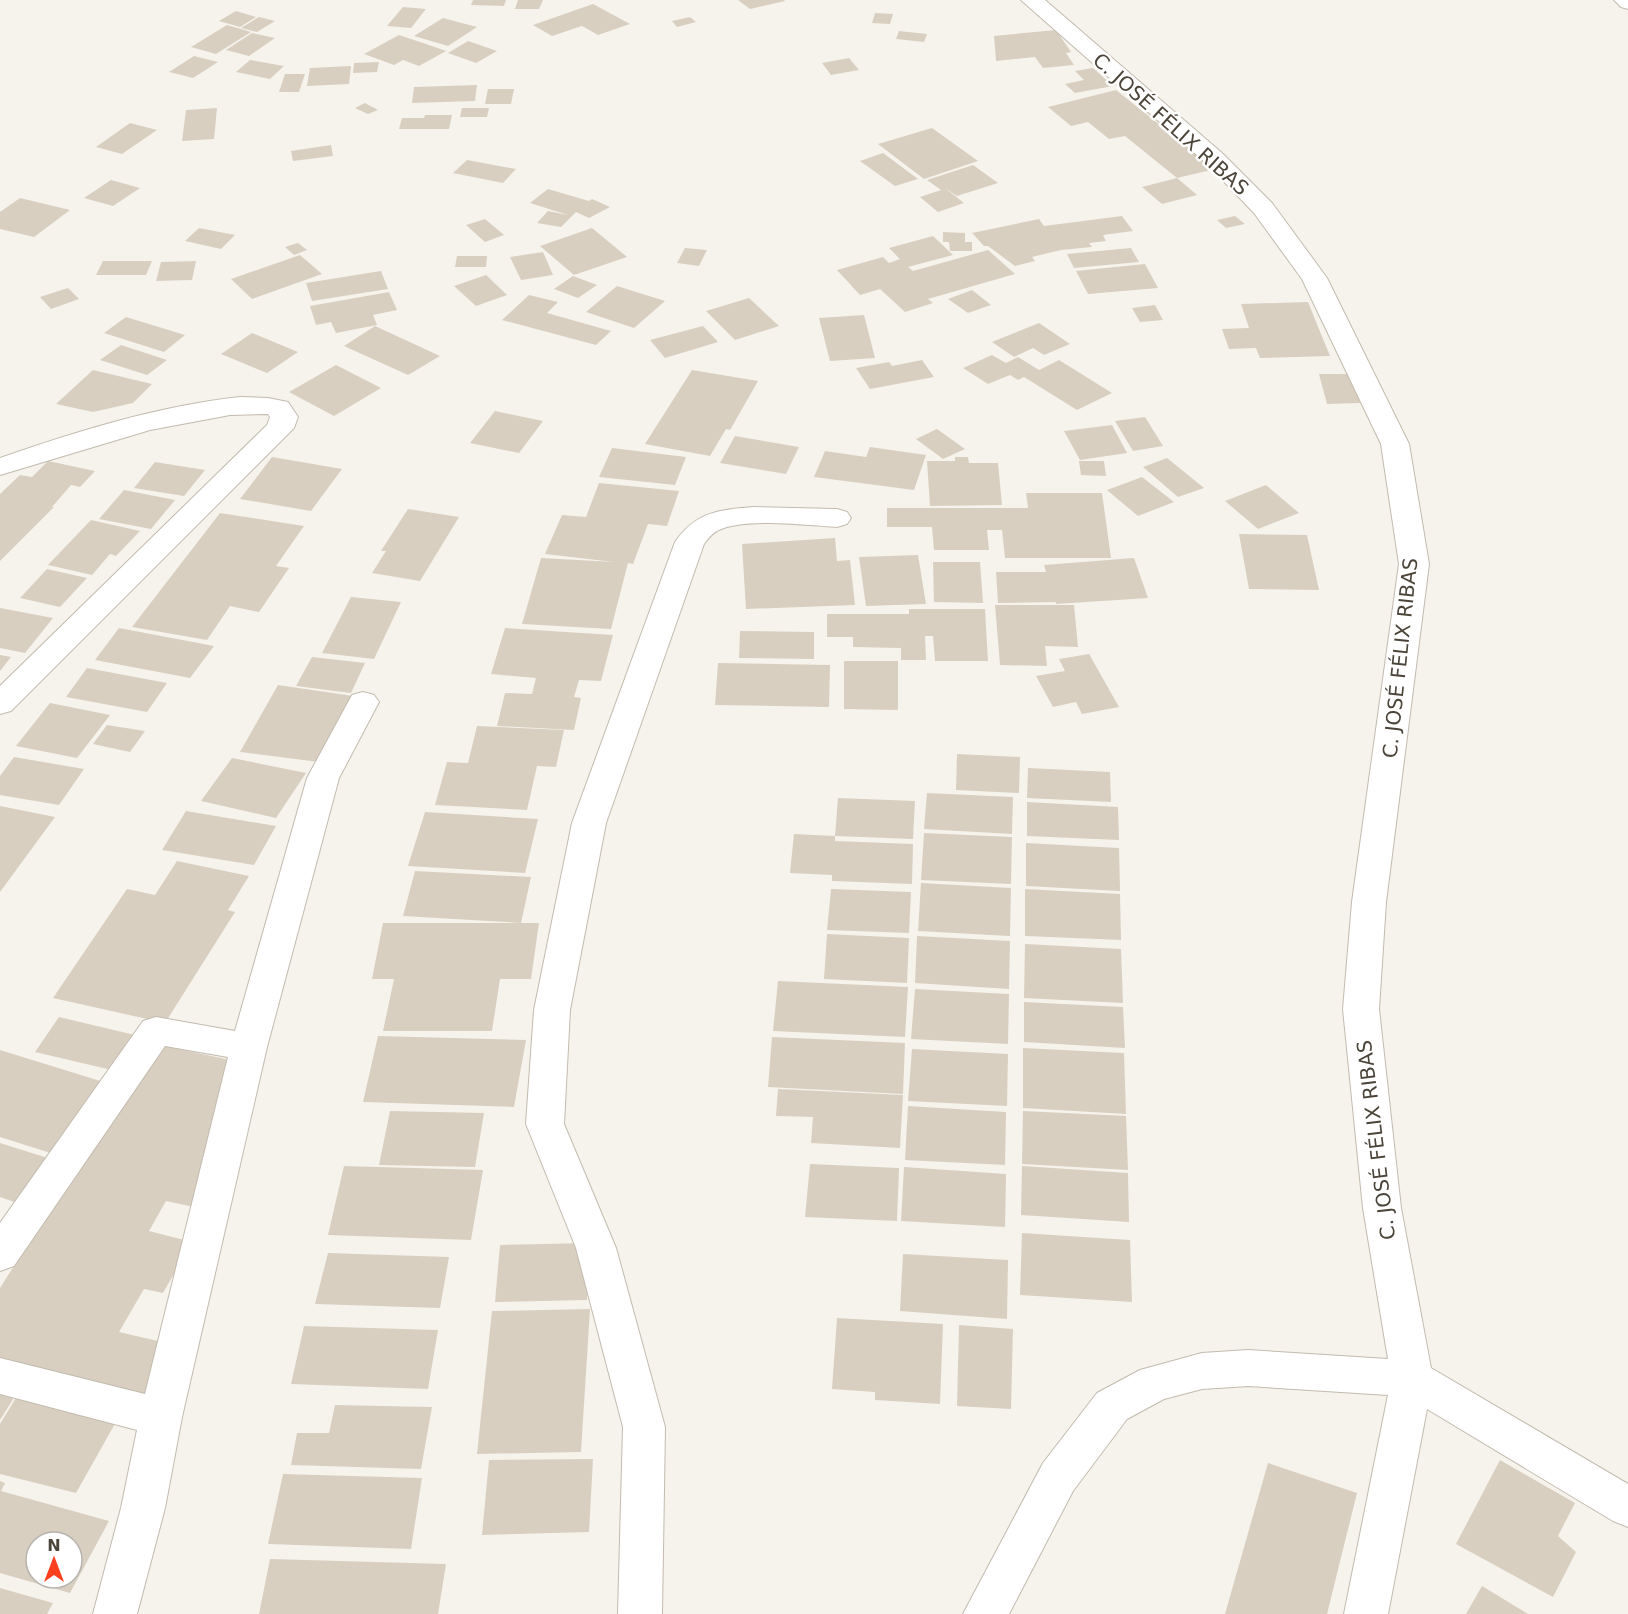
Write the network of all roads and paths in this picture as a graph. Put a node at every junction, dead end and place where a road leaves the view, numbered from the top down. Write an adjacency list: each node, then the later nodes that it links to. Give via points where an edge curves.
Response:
1 (1032, 0): 9 (street, C. JOSÉ FÉLIX RIBAS, via 1214,158 1263,208 1314,278 1395,444 1414,564 1369,902 1361,1009 1382,1208)
2 (0, 467): 5 (street, via 88,437 189,413 264,404 279,408 284,417 280,428)
3 (837, 518): 13 (street, via 748,516 704,526 690,542 589,823 552,1010 545,1124 596,1248 644,1427)
4 (363, 702): 6 (street, via 323,778)
5 (0, 704)
6 (249, 1047): 7 (street, via 156,1031); 10 (street)
7 (0, 1254)
8 (0, 1376): 10 (street)
9 (1412, 1378): 11 (street); 14 (street, via 1248,1368 1202,1371 1155,1383 1112,1406 1058,1477); 15 (street)
10 (161, 1417): 12 (street, via 143,1508)
11 (1628, 1507)
12 (115, 1614)
13 (640, 1614)
14 (985, 1614)
15 (1366, 1614)

